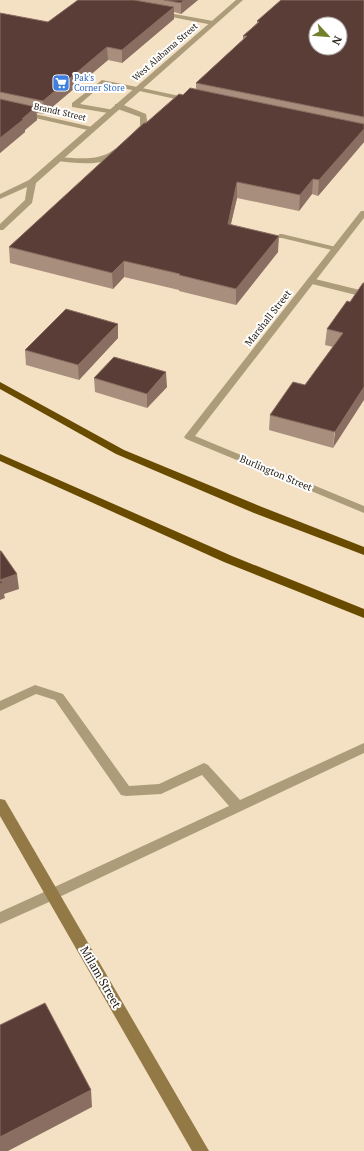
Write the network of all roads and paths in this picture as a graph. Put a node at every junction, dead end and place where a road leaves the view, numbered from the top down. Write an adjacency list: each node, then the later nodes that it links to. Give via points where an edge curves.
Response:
1 (240, 0): 3 (street, West Alabama Street)
2 (152, 12): 3 (street)
3 (213, 23): 4 (street, West Alabama Street)
4 (137, 90): 5 (street); 6 (street, West Alabama Street); 8 (street, via 102,82 75,105)
5 (200, 102)
6 (118, 106): 8 (street, West Alabama Street); 10 (street, via 143,116 144,126)
7 (0, 108): 9 (street, Brandt Street)
8 (111, 112): 9 (street, West Alabama Street)
9 (92, 128): 12 (street, West Alabama Street)
10 (134, 136)
11 (122, 148): 12 (street, via 114,154 93,161)
12 (58, 159): 13 (street, West Alabama Street)
13 (32, 182): 14 (street, West Alabama Street); 16 (street, via 29,201)
14 (0, 197)
15 (364, 213): 18 (street, Marshall Street)
16 (0, 228)
17 (282, 236): 18 (street)
18 (336, 249): 19 (street, Marshall Street)
19 (311, 281): 20 (street); 22 (street, Marshall Street)
20 (364, 294)
21 (0, 384): 25 (highway, via 120,452)
22 (188, 437): 24 (street, Burlington Street)
23 (0, 457): 26 (highway, via 228,559)
24 (364, 510)
25 (364, 551)
26 (364, 614)
27 (0, 706): 30 (street, via 36,689 59,697 126,791 161,789 204,768)
28 (364, 748): 30 (street)
29 (0, 804): 31 (main road, Milam Street)
30 (238, 806): 31 (street)
31 (53, 894): 32 (street); 33 (main road, Milam Street)
32 (0, 918)
33 (201, 1151)

